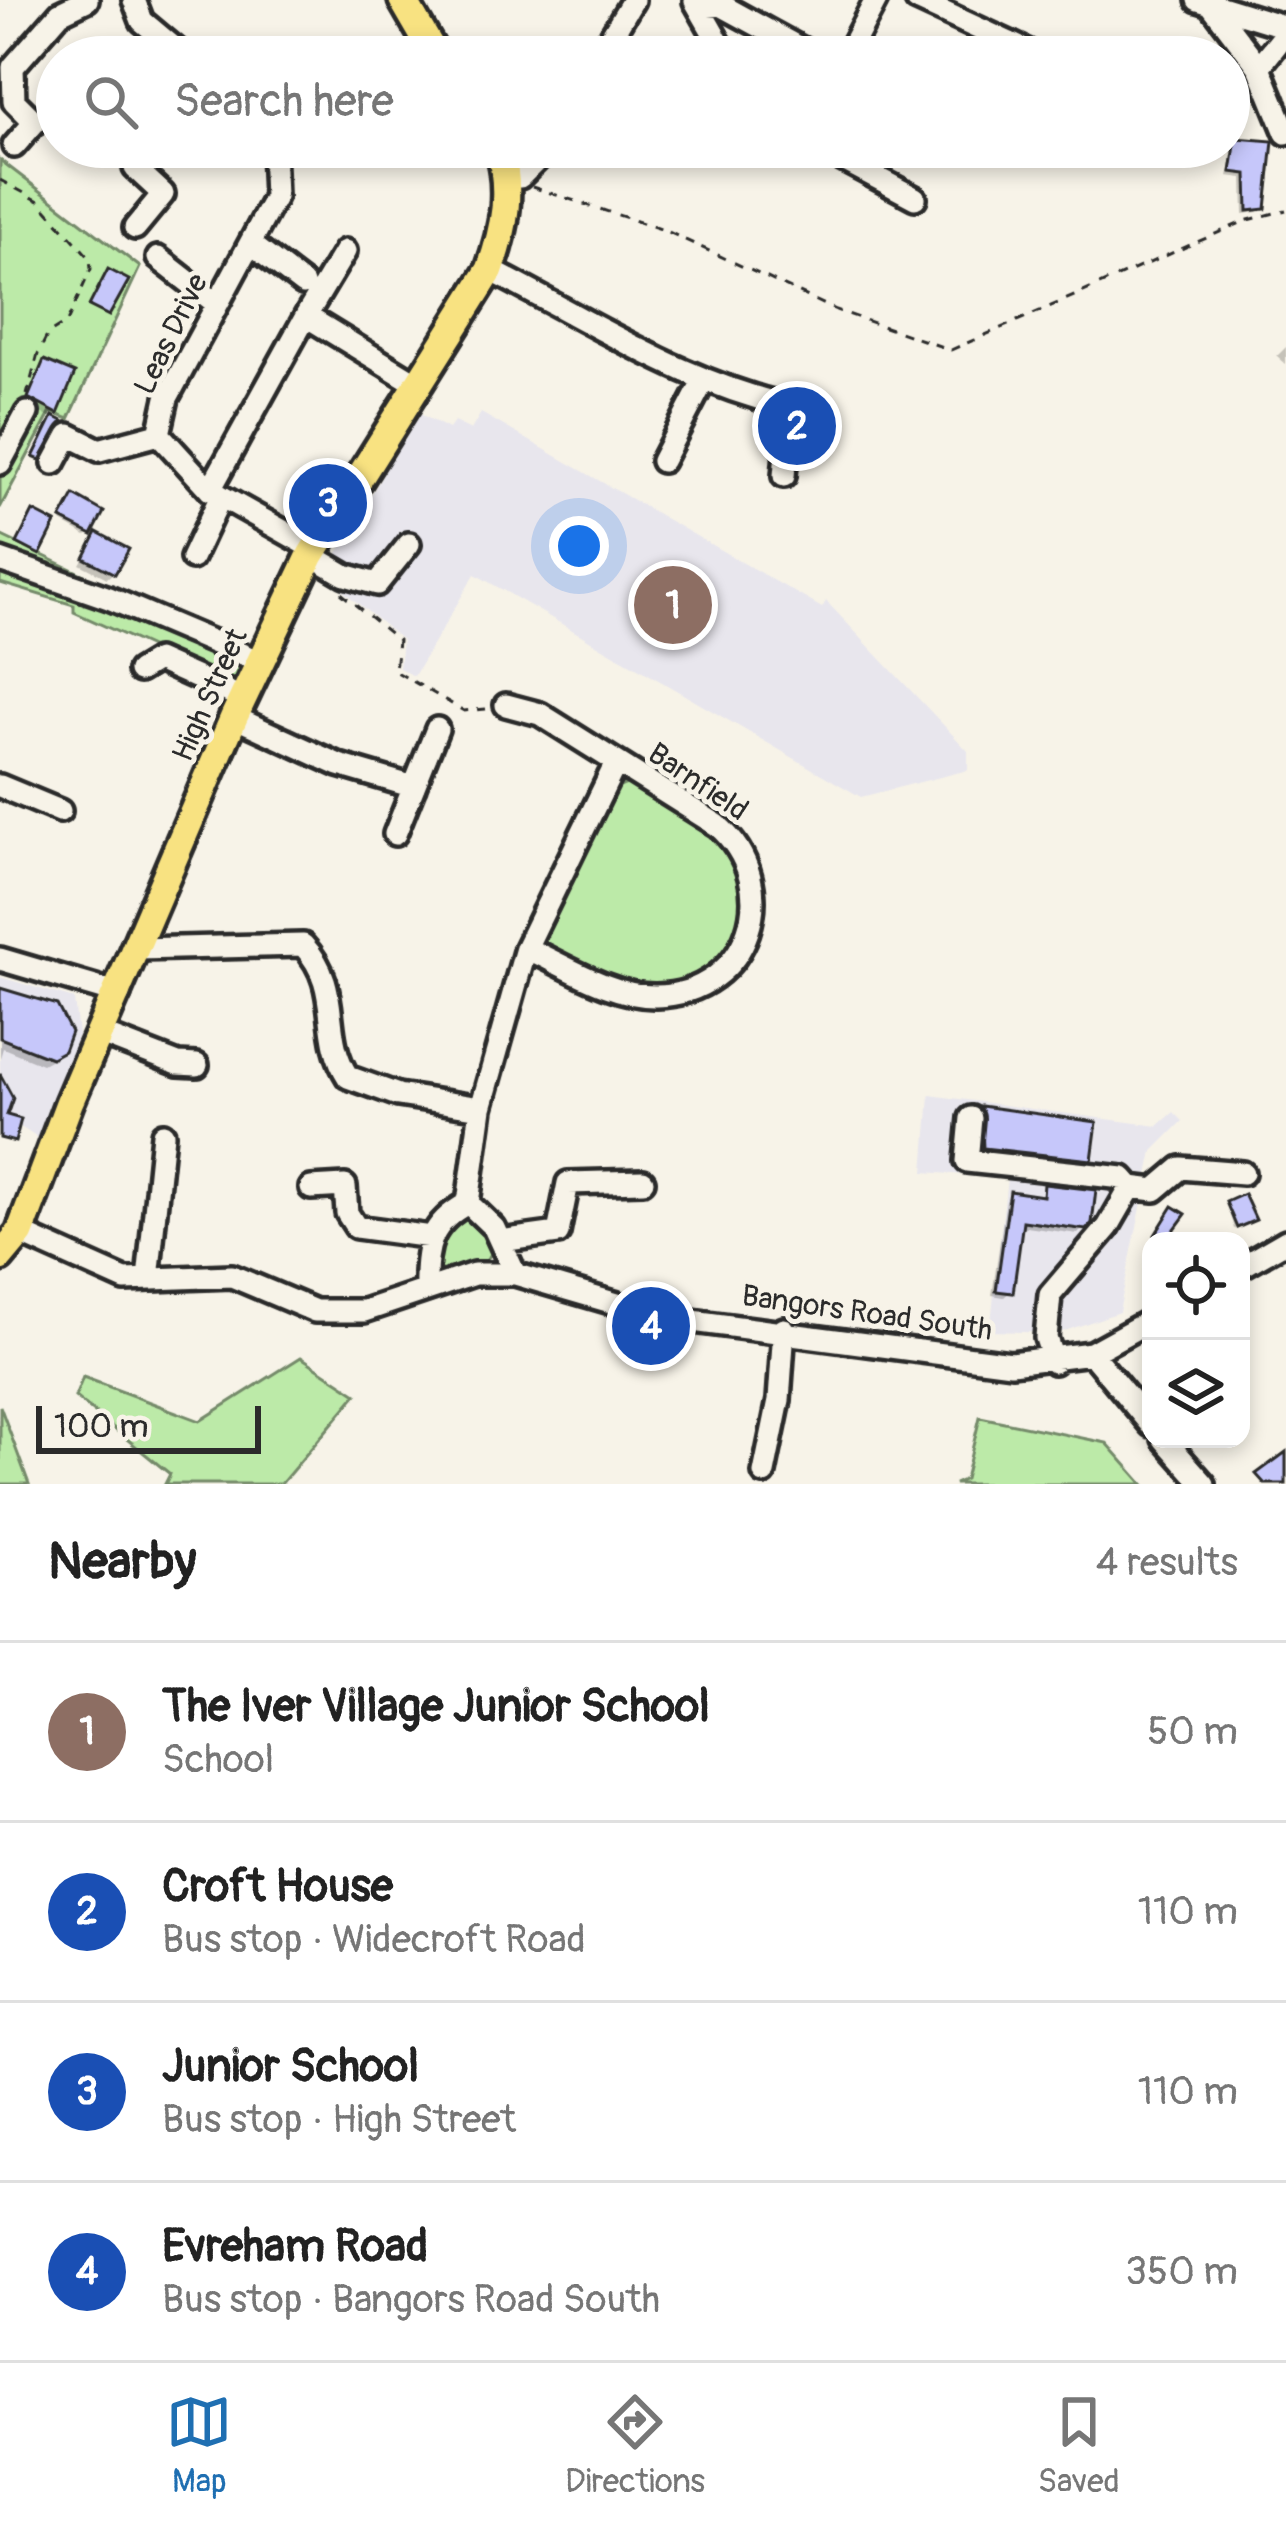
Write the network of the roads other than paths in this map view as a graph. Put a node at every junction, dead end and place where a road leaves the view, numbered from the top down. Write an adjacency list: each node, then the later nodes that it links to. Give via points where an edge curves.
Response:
1 (87, 0): 10 (street)
2 (134, 0): 11 (street)
3 (403, 0): 12 (main road)
4 (633, 0): 13 (street)
5 (876, 0): 16 (street)
6 (917, 0): 17 (street)
7 (1202, 2): 9 (street); 18 (street)
8 (698, 4): 14 (street); 15 (street, via 721,5)
9 (1286, 30): 21 (street)
10 (40, 36)
11 (160, 36)
12 (424, 36)
13 (612, 36)
14 (716, 36)
15 (778, 36)
16 (857, 36)
17 (995, 36)
18 (1232, 36)
19 (36, 41): 23 (street, via 13,67 14,100 35,122)
20 (1250, 57): 21 (street)
21 (1259, 67): 22 (street)
22 (1285, 129)
23 (14, 146)
24 (135, 168): 31 (street, via 163,194)
25 (274, 168): 32 (street, Leas Drive, via 275,197)
26 (504, 168): 29 (main road, High Street)
27 (529, 168): 29 (street)
28 (859, 168): 30 (street)
29 (506, 177): 35 (main road, High Street, via 506,226)
30 (915, 198)
31 (136, 228)
32 (252, 245): 36 (street); 37 (street, Leas Drive)
33 (345, 251): 38 (street)
34 (158, 258): 37 (street)
35 (490, 270): 39 (street); 40 (main road, High Street)
36 (303, 284)
37 (217, 304): 44 (street, Leas Drive, via 167,398)
38 (306, 316): 40 (street); 49 (street)
39 (704, 380): 41 (street); 45 (street)
40 (419, 385): 51 (main road, High Street)
41 (790, 407): 43 (street); 48 (street)
42 (25, 408): 46 (street)
43 (814, 411)
44 (159, 434): 47 (street, via 99,450 69,435); 49 (street, Leas Drive)
45 (662, 461)
46 (0, 463)
47 (54, 463)
48 (784, 476)
49 (215, 493): 51 (street, Leas Drive); 52 (street)
50 (409, 544): 51 (street, Leas Drive, via 377,584)
51 (313, 552): 54 (main road, High Street)
52 (192, 558)
53 (0, 560): 54 (street)
54 (260, 662): 57 (main road, High Street)
55 (139, 671): 57 (street, via 157,660)
56 (506, 705): 59 (street, Barnfield, via 540,714)
57 (238, 708): 61 (street, via 339,765); 65 (main road, High Street)
58 (437, 729): 61 (street)
59 (616, 763): 64 (street); 64 (street, Barnfield, via 739,846 755,889 741,953 697,988 654,996)
60 (0, 786): 62 (street)
61 (414, 787): 63 (street)
62 (60, 811)
63 (395, 834)
64 (526, 948): 70 (street)
65 (138, 949): 67 (main road, High Street); 70 (street, via 296,943 330,986 336,1050 348,1077)
66 (0, 959): 67 (street)
67 (118, 994): 68 (main road, High Street)
68 (100, 1034): 69 (street); 78 (main road, High Street)
69 (197, 1065)
70 (481, 1108): 77 (street)
71 (970, 1118): 76 (street, via 967,1161 1123,1178)
72 (164, 1134): 85 (street)
73 (1243, 1173): 76 (street, via 1181,1168 1155,1190)
74 (643, 1180): 80 (street, via 568,1183 558,1233)
75 (311, 1187): 79 (street, via 345,1186 346,1213 356,1227)
76 (1131, 1187): 90 (street, via 1073,1275 1050,1295 1046,1338)
77 (467, 1203): 79 (street); 80 (street)
78 (20, 1233): 82 (main road, High Street); 85 (street, Bangors Road South, via 125,1280)
79 (431, 1237): 86 (street)
80 (500, 1241): 84 (street)
81 (1286, 1241): 83 (street)
82 (0, 1257)
83 (1250, 1263)
84 (515, 1274): 86 (street, Bangors Road South); 88 (street, Bangors Road South, via 662,1317)
85 (148, 1279): 86 (street, Bangors Road South, via 232,1276 316,1311 364,1311)
86 (426, 1287)
87 (1142, 1326): 89 (street, Bangors Road South)
88 (784, 1329): 90 (street, Bangors Road South, via 1011,1363); 93 (street)
89 (1091, 1353): 90 (street, Bangors Road South); 91 (street)
90 (1054, 1362)
91 (1142, 1414)
92 (1172, 1448): 94 (street)
93 (764, 1473)
94 (1204, 1484)

